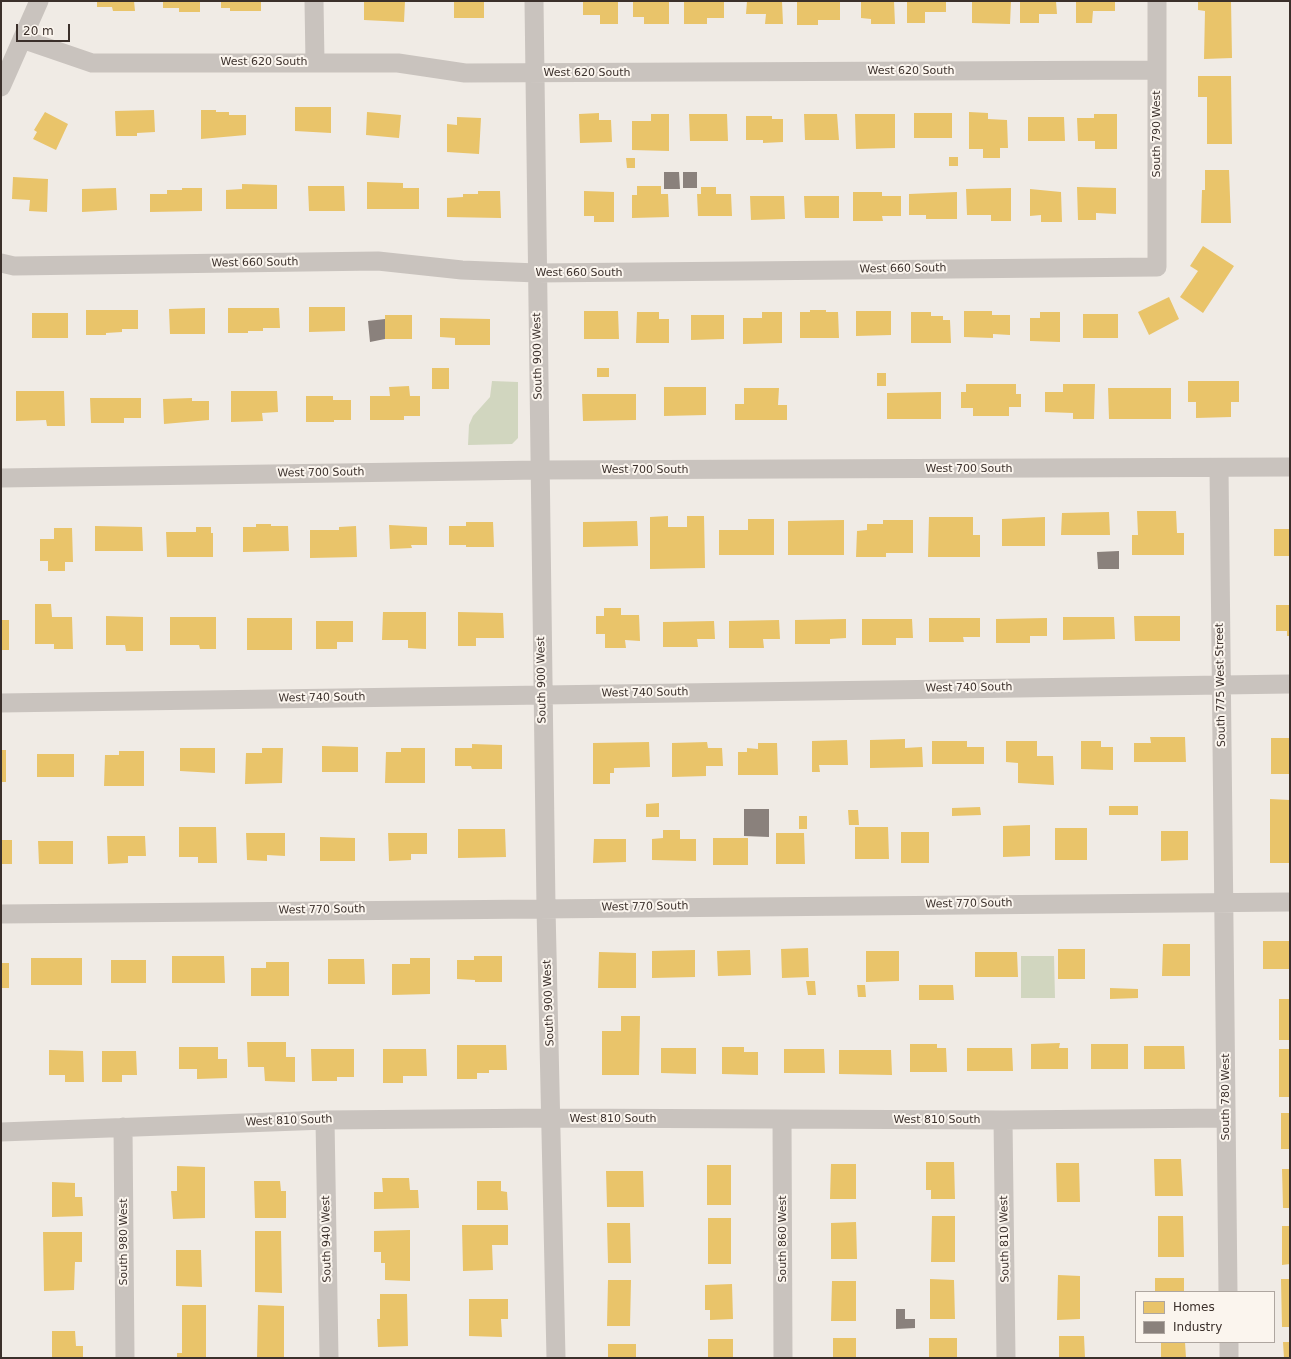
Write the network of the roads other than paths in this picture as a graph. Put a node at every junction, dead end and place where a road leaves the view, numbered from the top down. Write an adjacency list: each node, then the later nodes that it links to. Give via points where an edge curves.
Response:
1 (39, 1): 5 (street)
2 (314, 1): 6 (street)
3 (534, 1): 8 (street, South 900 West)
4 (1157, 1): 7 (street, South 790 West)
5 (22, 39): 6 (street, West 620 South, via 92,63); 9 (street)
6 (315, 62): 8 (street, West 620 South, via 398,63 465,73)
7 (1157, 70): 8 (street, West 620 South); 11 (street, South 790 West)
8 (534, 73): 12 (street, South 900 West)
9 (1, 87)
10 (1, 263): 12 (street, West 660 South, via 14,266 378,261 462,270)
11 (1157, 267): 12 (street, West 660 South)
12 (537, 273): 15 (street, South 900 West)
13 (1290, 467): 14 (street, West 700 South)
14 (1219, 468): 15 (street, West 700 South); 18 (street, South 775 West Street)
15 (540, 470): 16 (street, West 700 South); 19 (street, South 900 West)
16 (1, 478)
17 (1290, 684): 18 (street, West 740 South)
18 (1220, 685): 19 (street, West 740 South); 22 (street, South 775 West Street)
19 (542, 695): 20 (street, West 740 South); 23 (street, South 900 West)
20 (1, 703)
21 (1290, 902): 22 (street, West 770 South)
22 (1225, 903): 23 (street, West 770 South); 26 (street, South 780 West)
23 (546, 908): 24 (street, West 770 South); 25 (street, South 900 West)
24 (1, 914)
25 (552, 1118): 27 (street, West 810 South); 28 (street, West 810 South); 36 (street, South 900 West)
26 (1226, 1118): 29 (street, West 810 South); 32 (street, South 780 West)
27 (325, 1120): 30 (street, West 810 South); 35 (street, South 940 West)
28 (782, 1120): 29 (street, West 810 South); 37 (street, South 860 West)
29 (1003, 1120): 38 (street, South 810 West)
30 (123, 1127): 31 (street, West 810 South); 34 (street, South 980 West)
31 (1, 1132)
32 (1228, 1291)
33 (1229, 1343): 39 (street)
34 (125, 1358)
35 (329, 1358)
36 (556, 1358)
37 (783, 1358)
38 (1006, 1358)
39 (1229, 1358)

